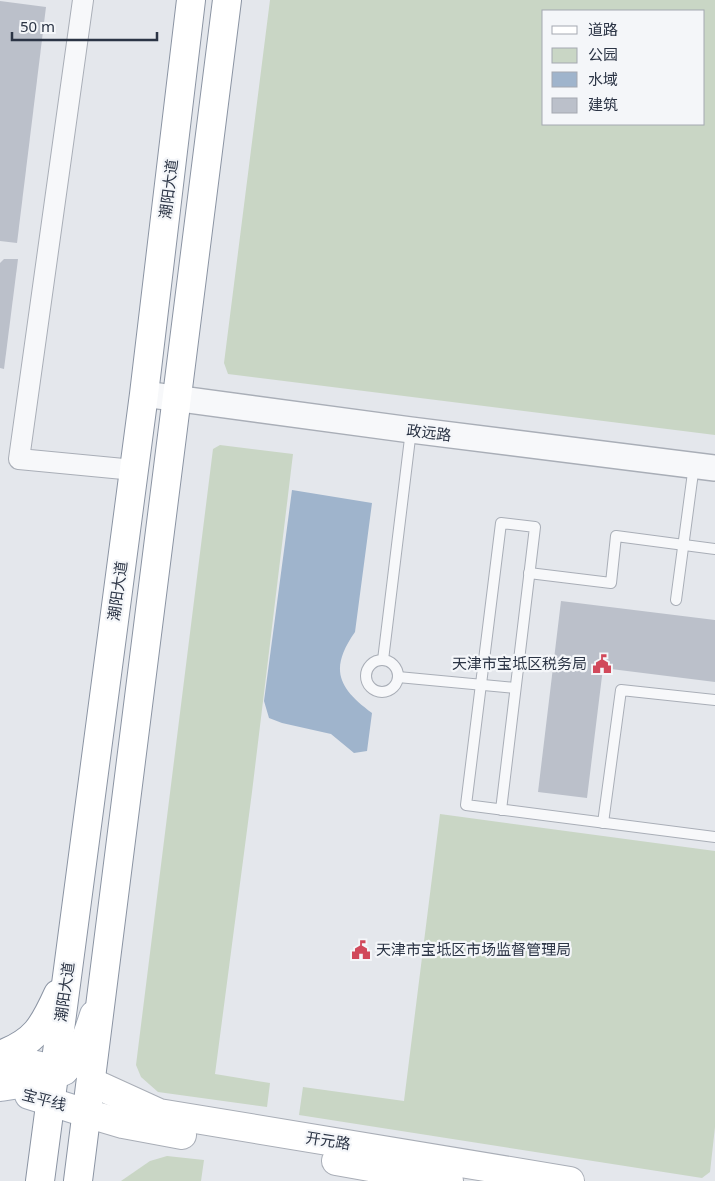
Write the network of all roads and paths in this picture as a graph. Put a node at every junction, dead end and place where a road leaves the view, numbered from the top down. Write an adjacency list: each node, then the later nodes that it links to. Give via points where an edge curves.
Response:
1 (83, 0): 8 (street, via 20,459)
2 (191, 0): 4 (main road, 潮阳大道)
3 (227, 0): 5 (main road)
4 (144, 394): 5 (street, 政远路); 8 (main road, 潮阳大道)
5 (178, 398): 6 (street, 政远路); 22 (main road)
6 (411, 430): 7 (street, 政远路); 13 (lane)
7 (704, 466): 9 (lane)
8 (134, 470): 21 (main road, 潮阳大道)
9 (684, 545): 10 (lane); 11 (lane, via 616,536 611,583); 12 (lane)
10 (715, 549)
11 (529, 573): 15 (lane, via 535,527 501,523); 16 (lane)
12 (676, 600)
13 (383, 660): 14 (lane, via 394,666); 14 (lane, via 368,669 366,676 370,687 375,691 387,691)
14 (398, 678): 15 (lane)
15 (481, 685): 16 (lane); 18 (lane, via 466,806)
16 (515, 688): 18 (lane)
17 (715, 700): 19 (lane, via 621,690)
18 (501, 810): 19 (lane)
19 (603, 823): 20 (lane)
20 (715, 837)
21 (68, 965): 23 (main road, via 42,1026 20,1047); 25 (main road, 潮阳大道)
22 (105, 972): 25 (main road, via 87,1037 77,1058); 26 (main road)
23 (0, 1055)
24 (0, 1063): 25 (main road, 宝平线, via 21,1062)
25 (56, 1079): 26 (main road, 开元路); 27 (main road); 28 (main road, 宝平线, via 20,1092); 29 (main road, 宝平线); 30 (main road, 潮阳大道)
26 (91, 1082): 29 (main road); 33 (main road, 开元路, via 159,1113)
27 (0, 1087)
28 (0, 1091)
29 (86, 1113): 31 (main road); 32 (main road, 开元路, via 124,1124)
30 (40, 1181)
31 (78, 1181)
32 (449, 1181)
33 (570, 1181)

